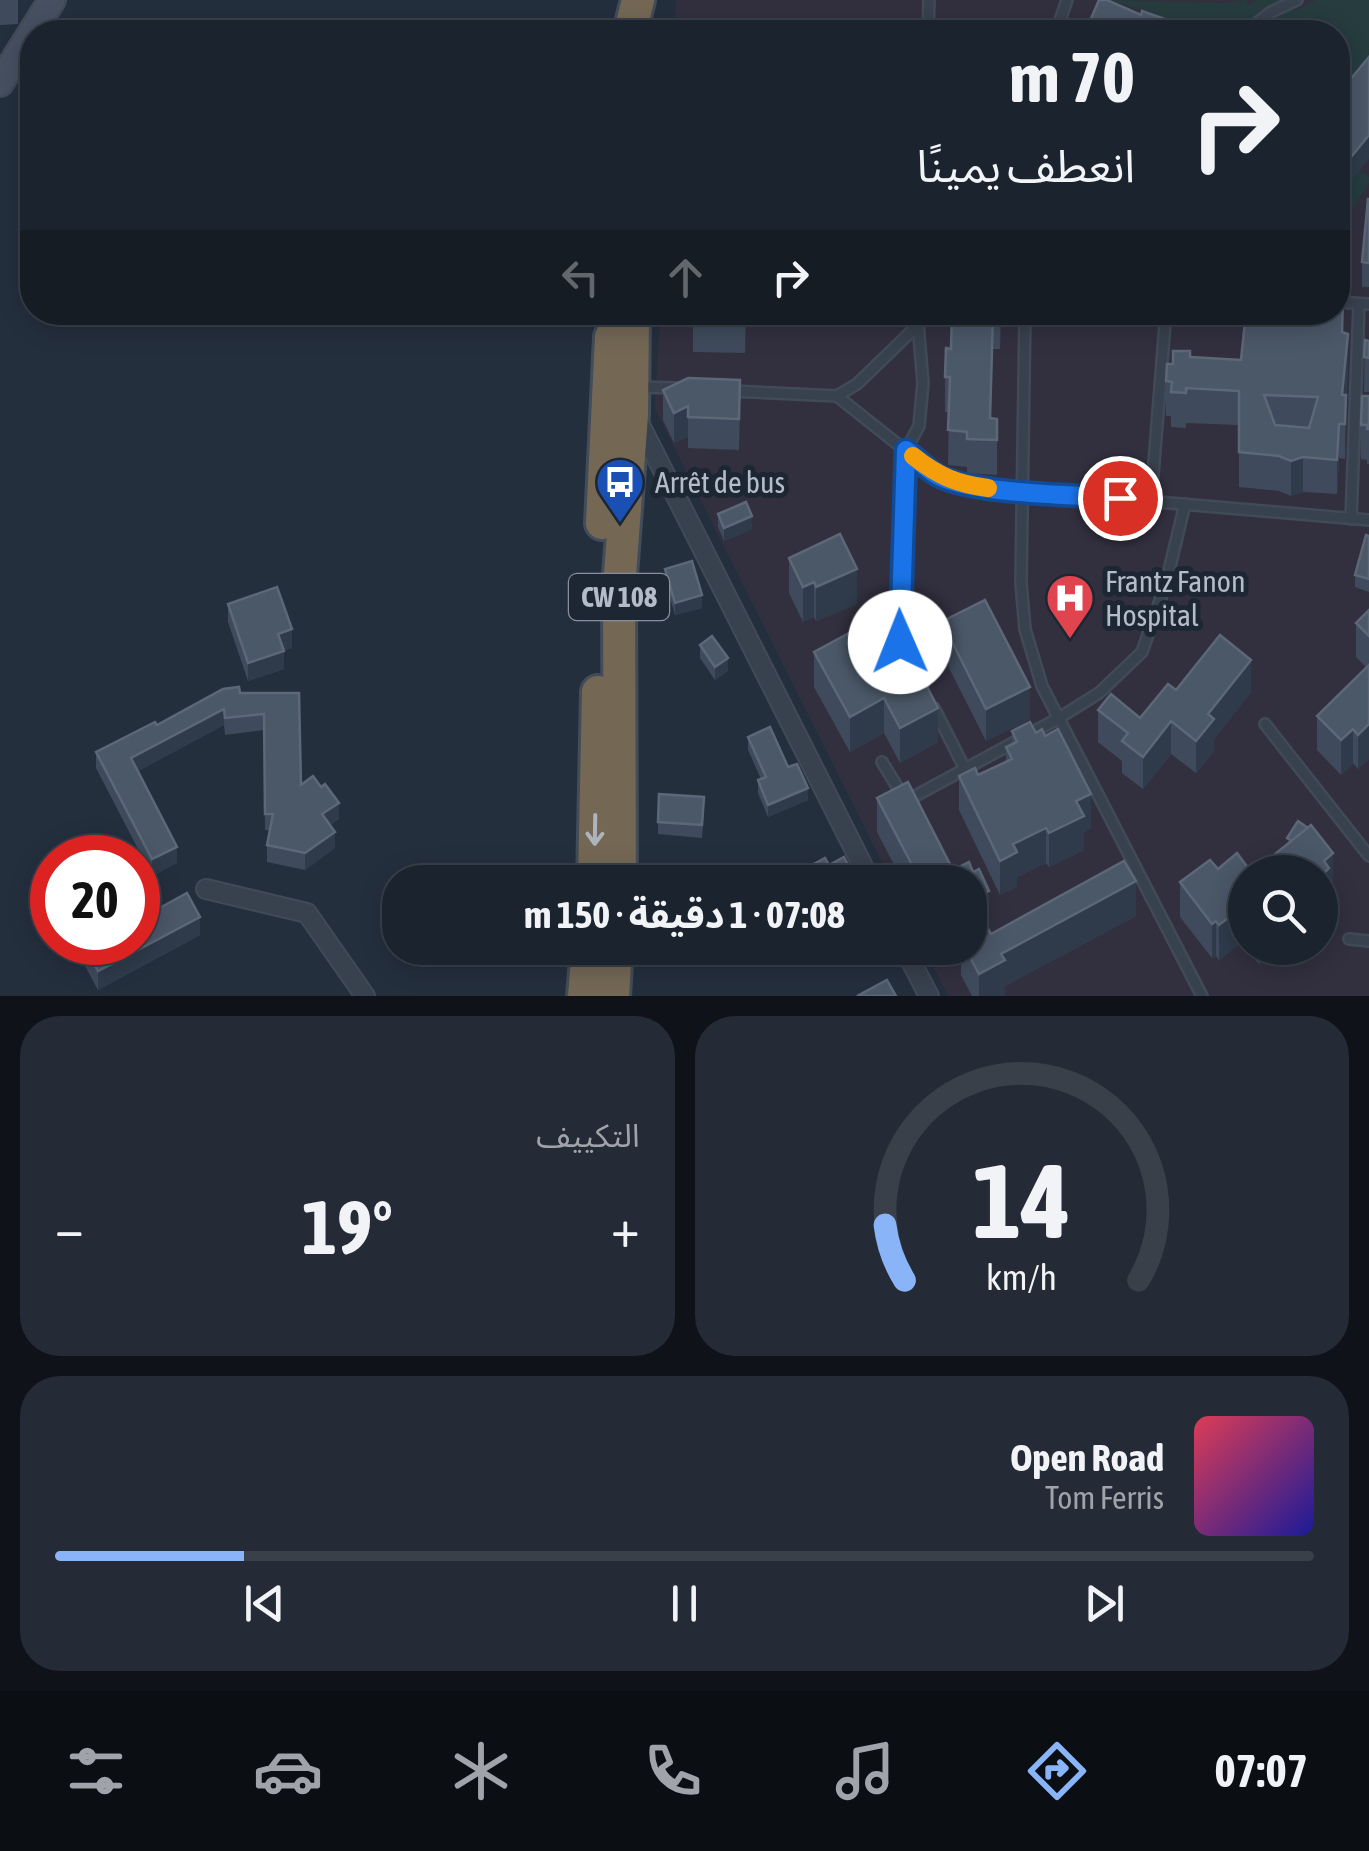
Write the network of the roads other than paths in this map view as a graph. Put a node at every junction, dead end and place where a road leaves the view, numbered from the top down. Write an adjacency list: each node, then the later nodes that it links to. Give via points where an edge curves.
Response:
1 (616, 0): 2 (street)
2 (638, 0)
3 (1297, 0): 4 (lane)
4 (1261, 20)
5 (20, 51): 6 (street)
6 (0, 83)
7 (1364, 304): 21 (lane)
8 (614, 325): 16 (highway, CW 108)
9 (632, 325): 16 (highway, CW 108)
10 (1025, 325): 18 (lane)
11 (1165, 325): 19 (lane)
12 (917, 326): 15 (lane); 17 (lane, via 923,383 919,426)
13 (692, 389): 16 (lane)
14 (710, 390): 15 (lane)
15 (837, 396): 17 (lane)
16 (624, 402): 28 (highway, CW 108, one-way to 28, via 600,590); 29 (highway, CW 108); 30 (street)
17 (906, 450): 18 (lane, via 950,481); 26 (lane, via 900,642)
18 (1024, 491): 19 (lane); 23 (lane, via 1025,630)
19 (1151, 500): 20 (lane)
20 (1185, 504): 21 (lane); 23 (lane, via 1142,652 1099,693)
21 (1351, 519): 22 (lane)
22 (1369, 520)
23 (1059, 718): 26 (lane); 41 (lane)
24 (1265, 724): 27 (lane)
25 (882, 762): 26 (lane, via 906,801)
26 (965, 770)
27 (1369, 856)
28 (594, 865)
29 (620, 865)
30 (862, 865)
31 (206, 889): 37 (street, via 307,914)
32 (1348, 939): 33 (lane)
33 (1369, 941)
34 (587, 965): 38 (highway)
35 (615, 965): 39 (highway)
36 (912, 965): 40 (street)
37 (365, 996)
38 (584, 996)
39 (613, 996)
40 (928, 996)
41 (1202, 996)

